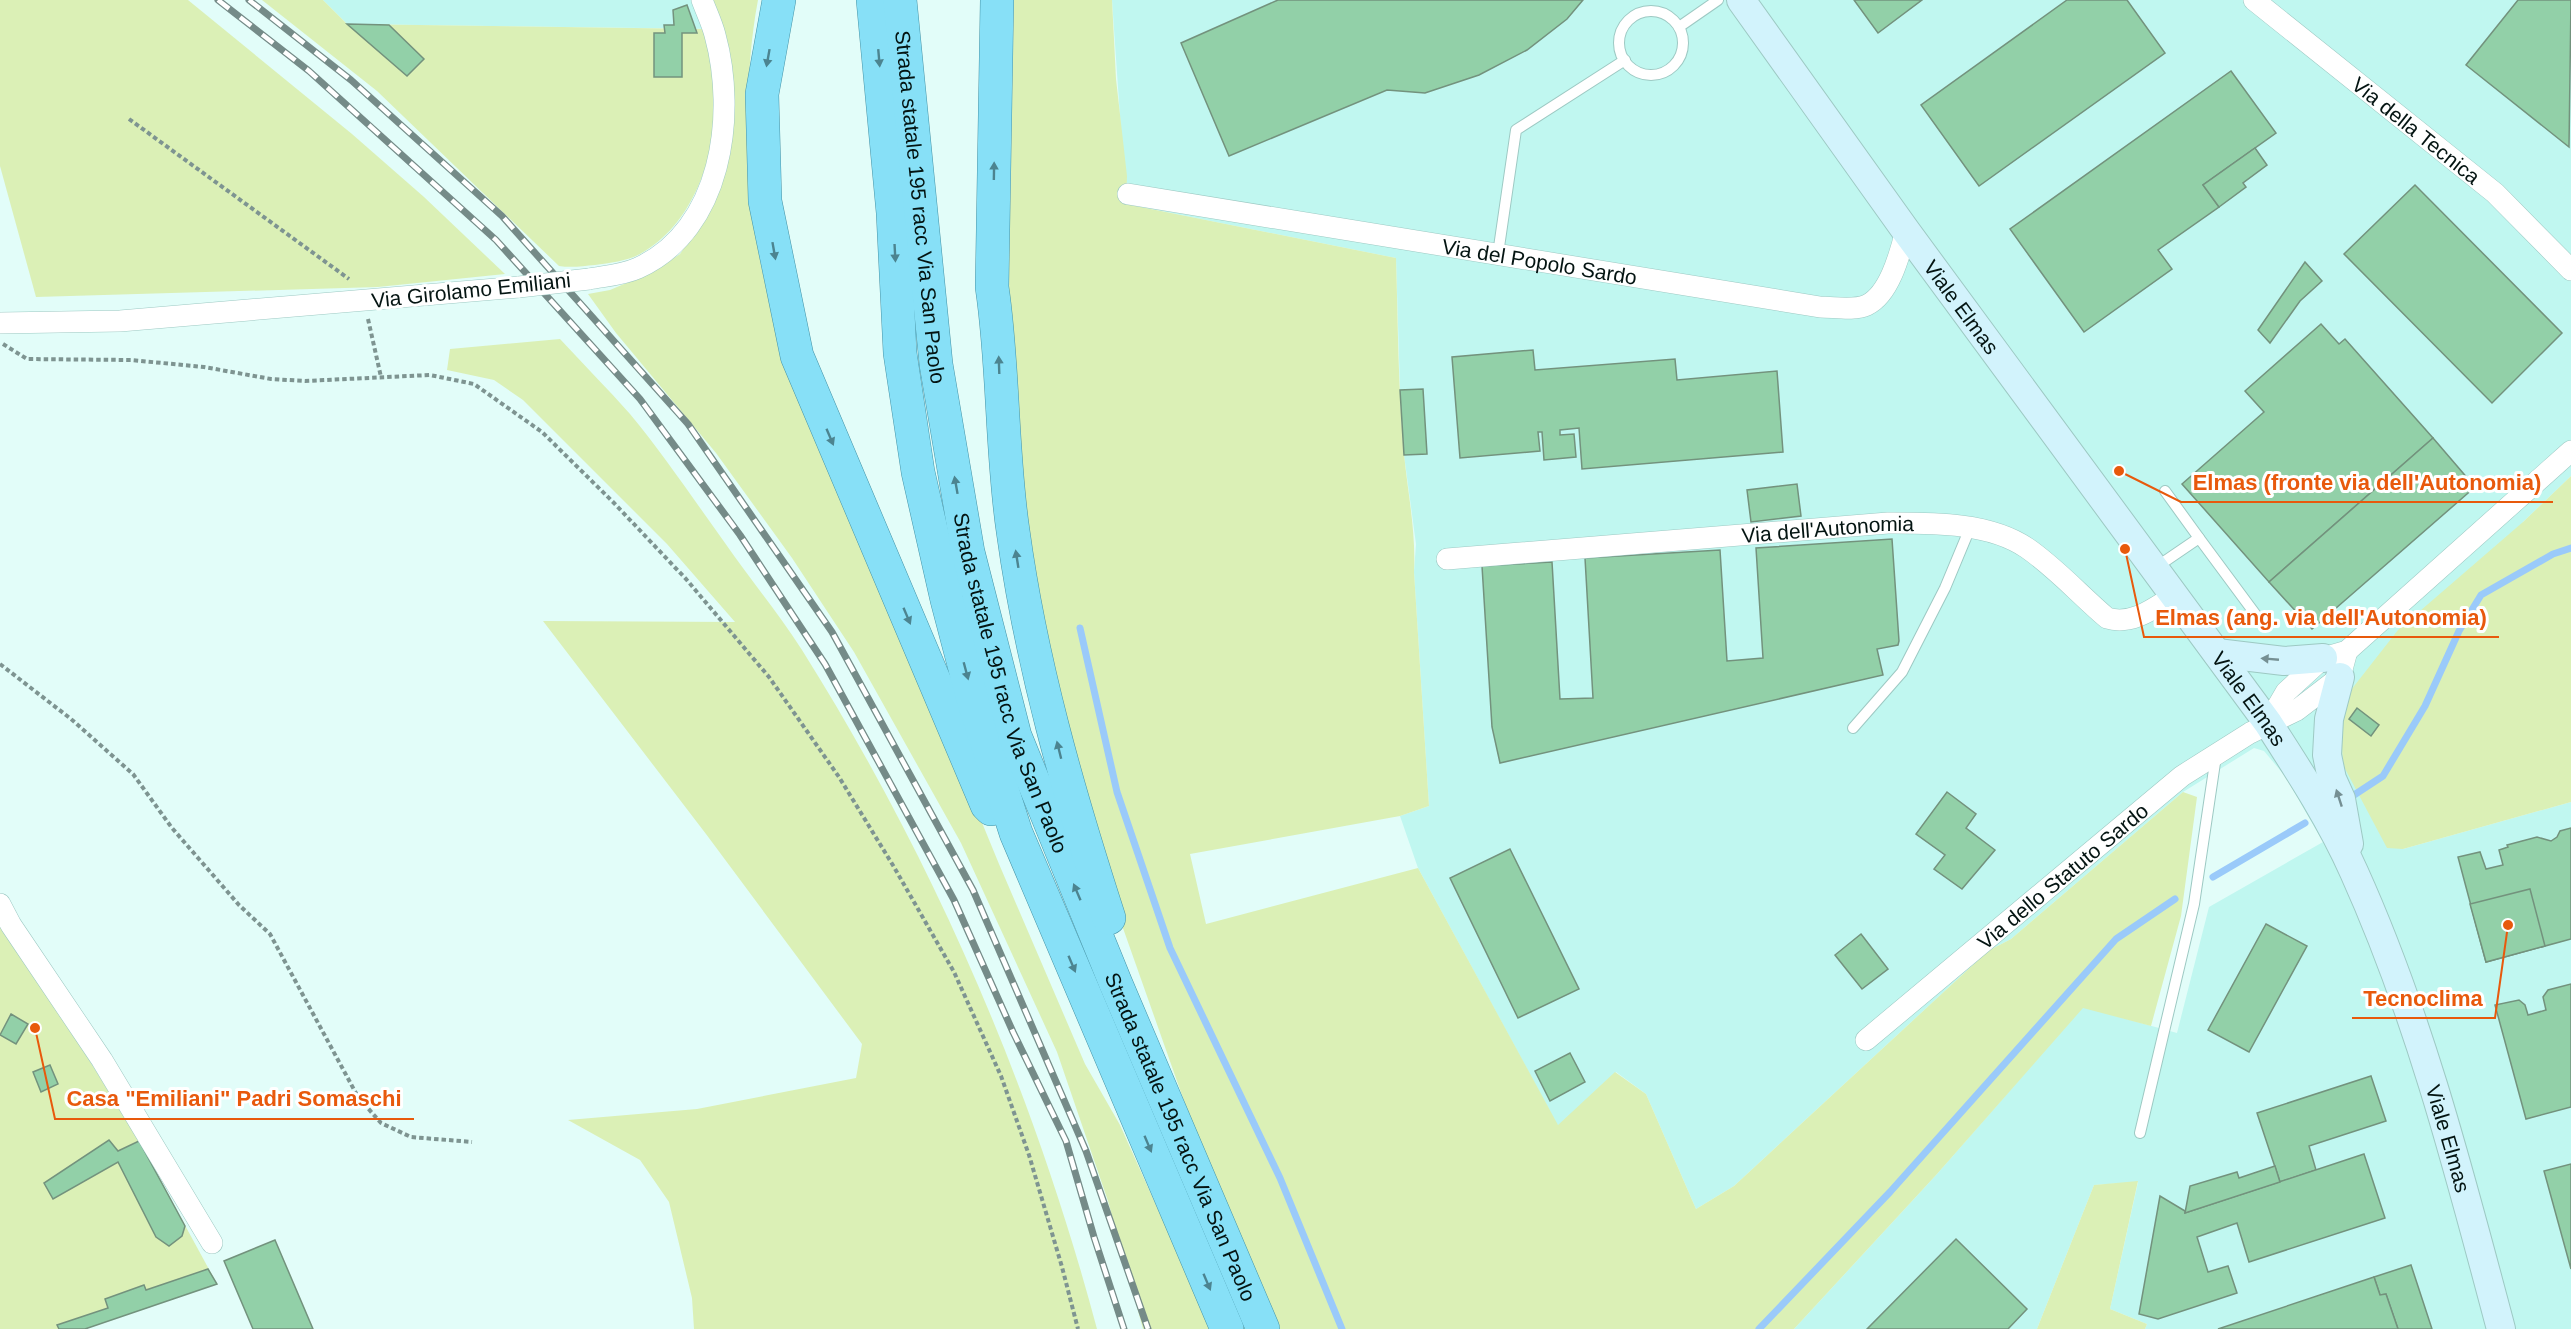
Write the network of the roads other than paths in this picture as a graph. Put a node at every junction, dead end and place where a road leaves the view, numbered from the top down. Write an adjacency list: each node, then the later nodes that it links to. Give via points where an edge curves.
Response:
1 (702, 0): 15 (street, Via Girolamo Emiliani, bridge, via 715,35 722,80 724,118 720,153 704,201 681,236 652,261 621,274 519,287 131,320)
2 (779, 0): 29 (highway, one-way to 29, via 762,94 765,201 797,356 987,805)
3 (873, 0): 29 (highway, Strada statale 195 racc Via San Paolo, one-way to 29, via 893,213 900,353 918,472 967,677)
4 (900, 0): 32 (highway, Strada statale 195 racc Via San Paolo, one-way to 4, via 1015,736 968,552 936,364)
5 (997, 0): 32 (highway, one-way to 5, via 1117,943 1073,806 1026,615 1012,529 992,287)
6 (1718, 0): 9 (lane)
7 (1742, 0): 12 (main road, Viale Elmas)
8 (2254, 0): 14 (street, Via della Tecnica, via 2495,193)
9 (1679, 27): 10 (lane, via 1683,48 1672,67 1663,73 1641,73); 10 (lane, via 1655,11 1635,15 1622,30 1620,50)
10 (1624, 60): 13 (lane, via 1516,130)
11 (1128, 194): 13 (street, Via del Popolo Sardo)
12 (1906, 231): 13 (street, Via del Popolo Sardo, via 1894,271 1882,291 1869,304 1856,308 1820,307); 21 (main road, Viale Elmas)
13 (1498, 254)
14 (2571, 270)
15 (0, 323)
16 (2571, 451): 25 (street, Via dello Statuto Sardo)
17 (2165, 491): 19 (lane)
18 (1970, 528): 20 (street, Via dell'Autonomia, via 1947,523 1888,523); 22 (street, Via dell'Autonomia, via 2025,546 2107,618 2129,620); 27 (lane, via 1945,588 1902,672)
19 (2199, 538): 21 (lane); 23 (lane)
20 (1447, 559)
21 (2154, 568): 22 (main road, Viale Elmas)
22 (2175, 595): 24 (main road, Viale Elmas)
23 (2256, 615)
24 (2217, 653): 25 (main road, one-way to 24); 26 (main road, Viale Elmas)
25 (2336, 662): 26 (street, Via dello Statuto Sardo, via 2297,710); 30 (main road, one-way to 25, via 2341,799 2327,755)
26 (2268, 723): 28 (street, Via dello Statuto Sardo); 30 (main road, Viale Elmas, via 2307,783)
27 (1853, 728)
28 (2216, 753): 33 (street, Via dello Statuto Sardo, via 2182,776); 34 (lane, via 2194,904)
29 (1016, 833): 36 (highway, Strada statale 195 racc Via San Paolo, one-way to 36)
30 (2355, 875): 38 (main road, Viale Elmas, via 2397,979 2437,1095)
31 (0, 904): 35 (street, via 102,1060)
32 (1116, 984): 37 (highway, Strada statale 195 racc Via San Paolo)
33 (1866, 1040)
34 (2140, 1133)
35 (212, 1244)
36 (1227, 1329)
37 (1263, 1329)
38 (2501, 1329)

